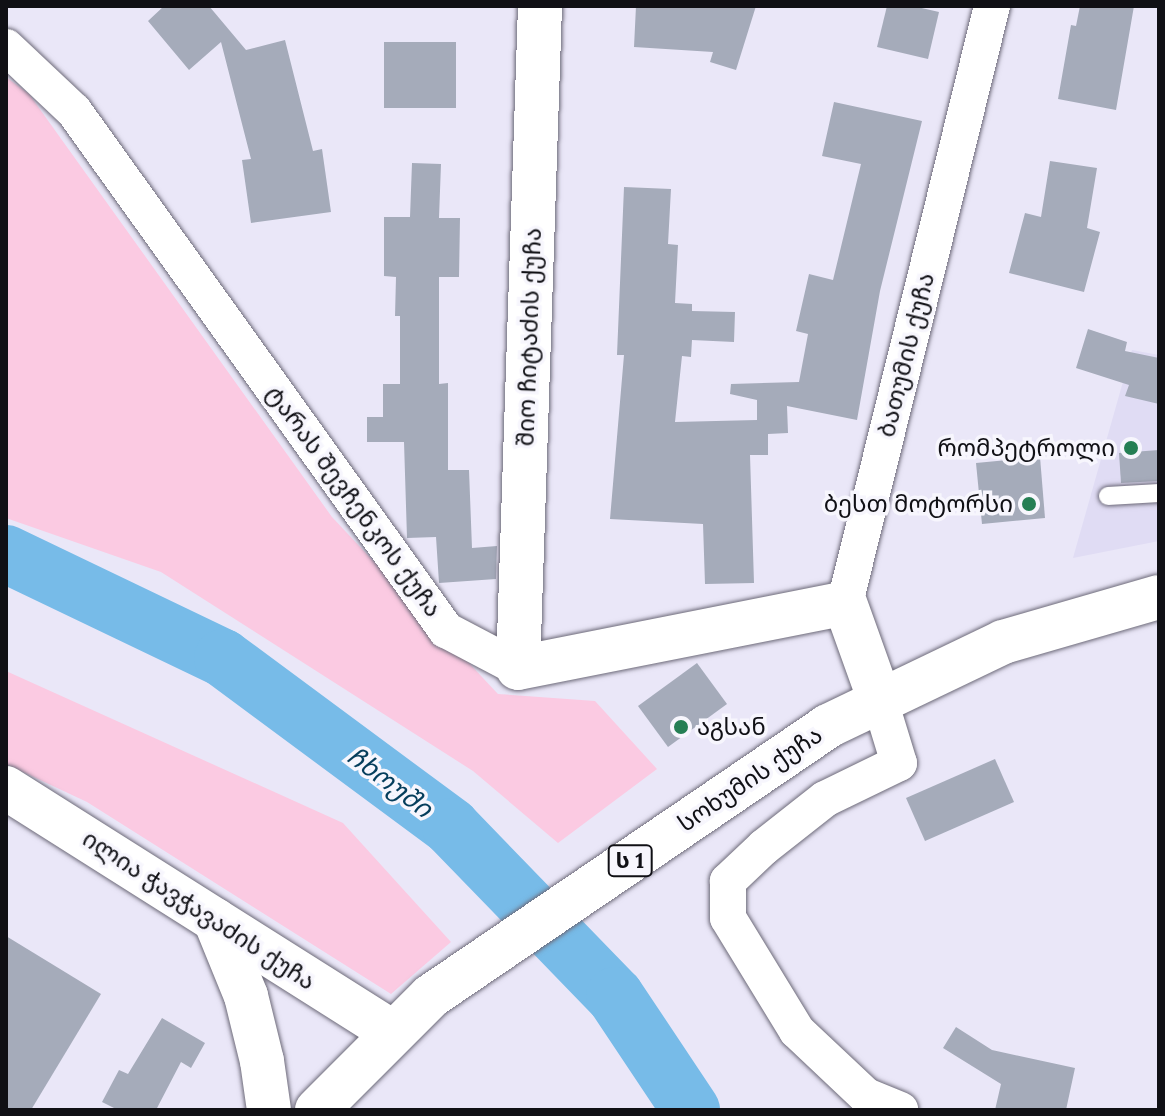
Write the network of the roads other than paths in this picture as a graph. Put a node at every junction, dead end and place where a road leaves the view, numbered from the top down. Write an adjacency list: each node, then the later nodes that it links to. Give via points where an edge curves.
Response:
1 (540, 6): 8 (main road, შიო ჩიტაძის ქუჩა)
2 (992, 6): 7 (street, ბათუმის ქუჩა)
3 (6, 47): 8 (street, ტარას შევჩენკოს ქუჩა, via 74,111 446,630)
4 (1159, 493): 5 (lane)
5 (1108, 496)
6 (1159, 597): 9 (main road, სოხუმის ქუჩა / ს 1, via 1003,642)
7 (845, 603): 8 (main road); 9 (main road)
8 (518, 668)
9 (880, 701): 12 (main road, სოხუმის ქუჩა / ს 1, via 828,726 431,996); 15 (street, via 899,763 825,799 764,847 728,881 728,918 797,1031 866,1096)
10 (6, 788): 11 (main road, ილია ჭავჭავაძის ქუჩა)
11 (215, 920): 12 (main road, ილია ჭავჭავაძის ქუჩა); 13 (main road, via 246,996)
12 (392, 1032): 14 (main road, სოხუმის ქუჩა / ს 1)
13 (269, 1110)
14 (317, 1110)
15 (900, 1110)

